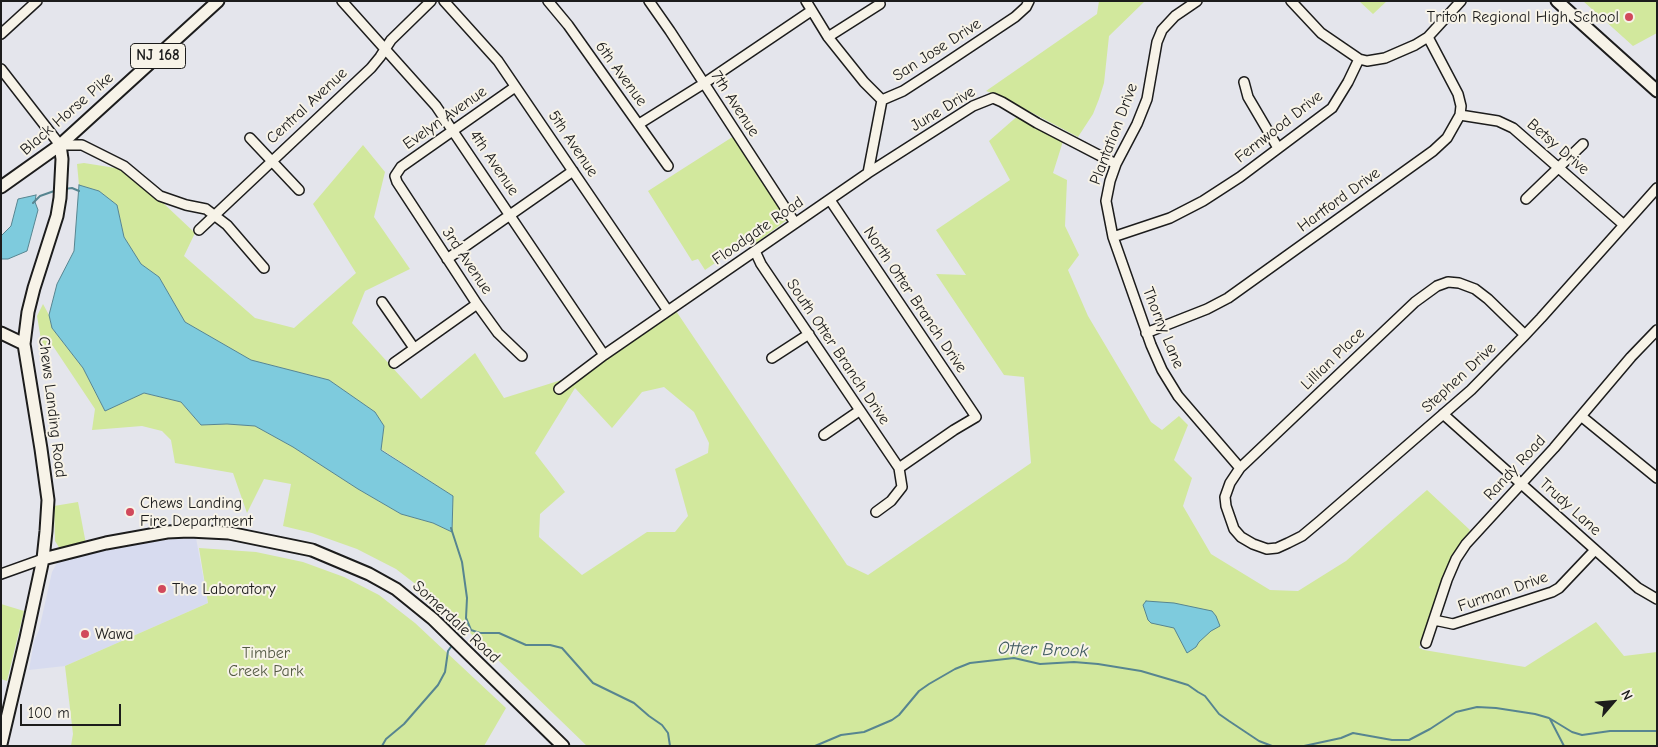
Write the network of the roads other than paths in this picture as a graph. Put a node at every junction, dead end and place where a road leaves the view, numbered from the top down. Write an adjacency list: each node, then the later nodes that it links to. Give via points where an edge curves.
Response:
1 (37, 1): 16 (street)
2 (218, 1): 31 (main road, Black Horse Pike / NJ 168)
3 (342, 1): 19 (street, 4th Avenue)
4 (432, 1): 19 (street, Central Avenue)
5 (444, 1): 24 (street, 5th Avenue, via 498,61)
6 (548, 1): 28 (street, 6th Avenue)
7 (649, 1): 23 (street, 7th Avenue)
8 (806, 1): 15 (street)
9 (1029, 1): 26 (street, San Jose Drive, via 1015,17 903,91)
10 (1197, 1): 35 (street, Plantation Drive, via 1162,30 1147,99)
11 (1291, 1): 20 (street, via 1321,33)
12 (1461, 1): 17 (street)
13 (1557, 1): 25 (main road)
14 (880, 4): 18 (street)
15 (811, 11): 18 (street); 23 (street)
16 (1, 34)
17 (1428, 37): 20 (street, via 1385,58); 27 (street, via 1458,94)
18 (828, 38): 26 (street)
19 (385, 48): 29 (street, 4th Avenue); 34 (street, Central Avenue, via 371,68)
20 (1359, 59): 33 (street, Fernwood Drive, via 1332,108)
21 (1, 69): 31 (street)
22 (1244, 82): 33 (street, via 1248,97)
23 (703, 84): 28 (street); 49 (street, 7th Avenue)
24 (516, 87): 29 (street, Evelyn Avenue); 38 (street, 5th Avenue)
25 (1657, 91)
26 (882, 100): 39 (street)
27 (1460, 115): 37 (street, Betsy Drive, via 1478,116 1513,128); 61 (street, Hartford Drive, via 1447,138 1433,150 1228,298)
28 (639, 124): 36 (street, 6th Avenue)
29 (453, 130): 40 (street, Evelyn Avenue, via 401,167); 47 (street, 4th Avenue)
30 (250, 138): 34 (street)
31 (60, 144): 41 (main road, Black Horse Pike / NJ 168); 48 (street, via 82,145 124,166 160,196 206,209); 64 (main road, Chews Landing Road, via 62,159 57,216 34,288)
32 (1583, 144): 37 (street)
33 (1278, 148): 52 (street, Fernwood Drive, via 1203,201 1170,218)
34 (271, 161): 43 (street); 48 (street, Central Avenue)
35 (1116, 164): 39 (street, June Drive, via 993,98 973,106); 46 (street, Plantation Drive)
36 (668, 166)
37 (1558, 168): 44 (street); 50 (street, Betsy Drive)
38 (573, 171): 47 (street); 58 (street, 5th Avenue)
39 (868, 173): 45 (street, Floodgate Road)
40 (396, 176): 54 (street, 3rd Avenue)
41 (1, 187)
42 (1657, 188): 50 (street, Stephen Drive)
43 (299, 190)
44 (1526, 199)
45 (830, 200): 49 (street, Floodgate Road); 75 (street, North Otter Branch Drive, via 976,417)
46 (1107, 206): 52 (street, Thorny Lane)
47 (510, 214): 54 (street); 66 (street, 4th Avenue)
48 (215, 215): 51 (street, Central Avenue); 55 (street)
49 (795, 223): 53 (street, Floodgate Road)
50 (1624, 225): 63 (street, Stephen Drive)
51 (199, 230)
52 (1113, 237): 61 (street, Thorny Lane)
53 (755, 251): 58 (street, Floodgate Road); 62 (street, South Otter Branch Drive)
54 (447, 259): 57 (street, 3rd Avenue)
55 (264, 268)
56 (382, 302): 65 (street)
57 (477, 304): 65 (street); 67 (street, 3rd Avenue, via 498,333)
58 (668, 311): 66 (street, Floodgate Road)
59 (1657, 330): 73 (street, Randy Road)
60 (1, 333): 64 (main road)
61 (1146, 333): 76 (street, Thorny Lane, via 1178,396)
62 (809, 334): 68 (street); 71 (street, South Otter Branch Drive)
63 (1524, 335): 72 (street, Stephen Drive); 76 (street, Lillian Place, via 1475,289 1448,282 1437,286 1415,302)
64 (24, 344): 82 (main road, Chews Landing Road, via 48,500)
65 (414, 348): 69 (street)
66 (604, 355): 70 (street, Floodgate Road)
67 (522, 356)
68 (772, 358)
69 (394, 363)
70 (560, 389)
71 (859, 411): 74 (street); 75 (street, South Otter Branch Drive)
72 (1443, 414): 78 (street, Trudy Lane); 80 (street, Stephen Drive, via 1302,536 1277,548 1267,549)
73 (1581, 416): 77 (street); 78 (street, Randy Road)
74 (824, 434)
75 (899, 468): 79 (street, via 902,487)
76 (1240, 468): 80 (street, Lillian Place, via 1230,483 1226,506 1234,529)
77 (1657, 478)
78 (1521, 483): 81 (street, Trudy Lane); 85 (street, Randy Road, via 1478,530 1456,560)
79 (876, 512)
80 (1253, 544)
81 (1595, 550): 84 (street, Trudy Lane, via 1638,588); 85 (street, Furman Drive, via 1552,592 1453,624)
82 (42, 559): 83 (street); 87 (main road, Chews Landing Road); 89 (main road, Somerdale Road, via 106,543 189,531 229,534 312,550 396,589 433,619)
83 (1, 574)
84 (1657, 599)
85 (1434, 620): 86 (street, Randy Road)
86 (1426, 643)
87 (3, 730): 88 (main road, Chews Landing Road)
88 (1, 744)
89 (563, 746)

